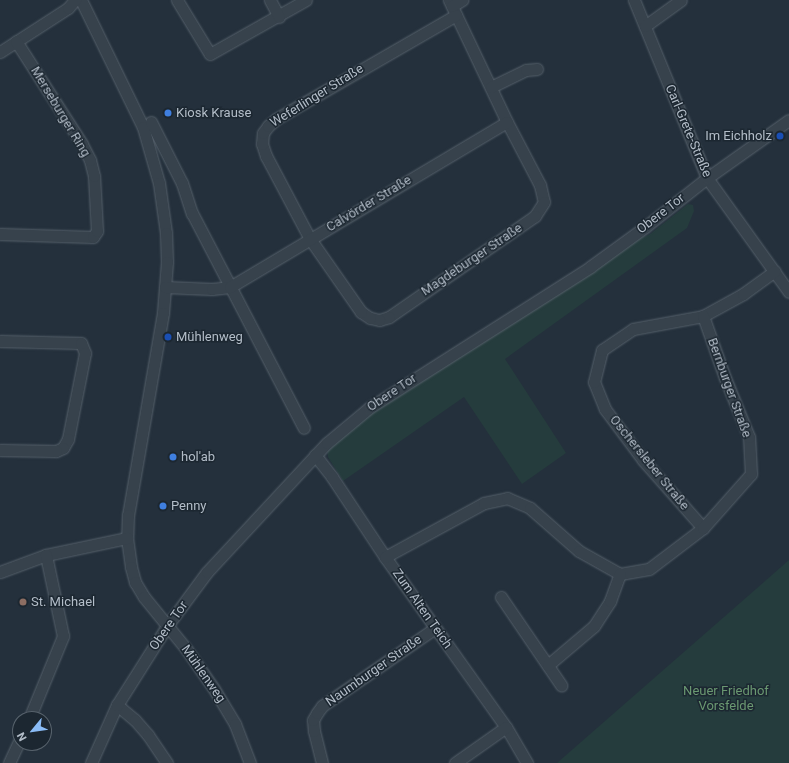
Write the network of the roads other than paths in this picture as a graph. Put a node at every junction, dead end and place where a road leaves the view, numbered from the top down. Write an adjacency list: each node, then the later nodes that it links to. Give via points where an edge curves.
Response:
1 (75, 0): 12 (street, via 68,8)
2 (81, 0): 23 (street, Mühlenweg, via 143,127 151,154 163,209 167,262)
3 (177, 0): 10 (street, via 210,54)
4 (270, 0): 10 (street)
5 (306, 0): 10 (street)
6 (462, 0): 9 (street)
7 (634, 0): 11 (street, Carl-Grete-Straße)
8 (681, 0): 11 (street)
9 (452, 7): 15 (street, Magdeburger Straße); 21 (street, Weferlinger Straße, via 268,126 263,133 262,144 266,156)
10 (279, 17)
11 (645, 26): 19 (street, Carl-Grete-Straße)
12 (16, 41): 13 (street); 20 (street, Merseburger Ring, via 90,160 94,176 97,231 93,237)
13 (0, 52)
14 (537, 70): 15 (street, via 526,70)
15 (491, 87): 18 (street, Magdeburger Straße)
16 (789, 120): 19 (street, Obere Tor)
17 (151, 122): 24 (street, via 182,183 192,213)
18 (507, 122): 21 (street, Calvörder Straße); 21 (street, Magdeburger Straße, via 540,185 544,202 535,216 389,316 379,320 361,312)
19 (707, 178): 22 (street, Carl-Grete-Straße); 30 (street, Obere Tor, via 590,267 370,408)
20 (0, 234)
21 (310, 239): 24 (street, Calvörder Straße)
22 (775, 272): 25 (street, Carl-Grete-Straße); 26 (street, Oschersleber Straße, via 743,294)
23 (165, 287): 24 (street, via 212,290); 32 (street, Mühlenweg, via 156,356 128,515)
24 (230, 287): 28 (street)
25 (789, 292)
26 (703, 316): 31 (street, Bernburger Straße, via 749,437 751,474); 31 (street, Oschersleber Straße, via 633,329 602,350 594,382 605,409 638,453)
27 (0, 341): 29 (street, via 81,344 85,353 68,439 63,448 56,451)
28 (304, 428)
29 (0, 450)
30 (314, 456): 34 (street, Zum Alten Teich, via 332,477); 38 (street, Obere Tor, via 207,572)
31 (702, 528): 36 (street, Bernburger Straße, via 648,569)
32 (127, 538): 33 (street); 38 (street, Mühlenweg, via 135,582)
33 (46, 555): 35 (street); 43 (street, via 63,636)
34 (385, 557): 36 (street, via 484,503 507,498 530,508 579,551); 39 (street, Zum Alten Teich)
35 (0, 572)
36 (620, 574): 40 (street, via 610,601 594,626)
37 (501, 597): 40 (street)
38 (167, 626): 42 (street, Obere Tor); 49 (street, Mühlenweg, via 214,689 235,724)
39 (435, 628): 44 (street, Zum Alten Teich); 50 (street, Naumburger Straße, via 322,706 316,713 313,720 314,731)
40 (548, 665): 41 (street)
41 (561, 685)
42 (117, 705): 47 (street, Obere Tor); 48 (street, via 148,735)
43 (32, 711)
44 (506, 727): 51 (street); 52 (street, Zum Alten Teich)
45 (14, 751): 46 (street)
46 (9, 763)
47 (91, 763)
48 (167, 763)
49 (250, 763)
50 (322, 763)
51 (455, 763)
52 (527, 763)

